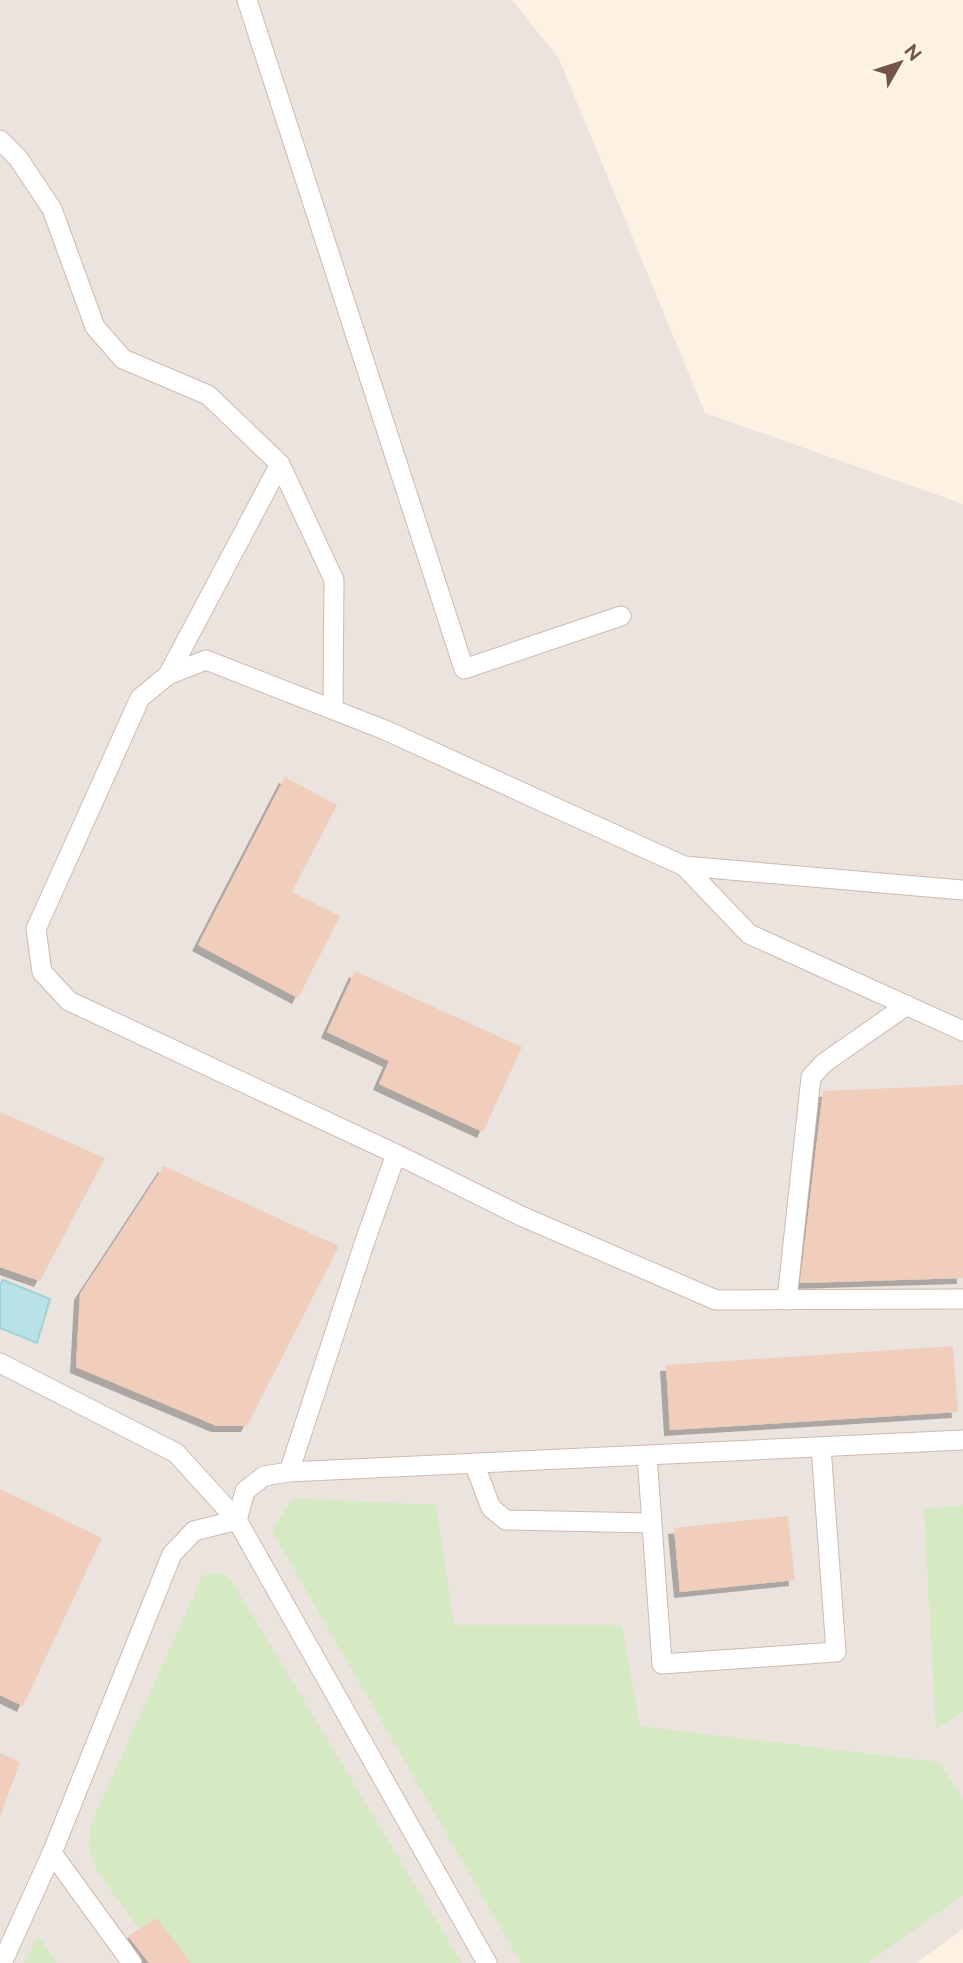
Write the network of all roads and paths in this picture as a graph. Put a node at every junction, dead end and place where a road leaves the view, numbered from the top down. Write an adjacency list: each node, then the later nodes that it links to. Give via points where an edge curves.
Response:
1 (247, 0): 4 (lane, via 464,669)
2 (0, 140): 3 (lane, via 18,158 52,209 95,327 123,359 208,395)
3 (280, 464): 5 (lane); 6 (lane, via 334,580)
4 (621, 616)
5 (168, 675): 6 (lane, via 206,660); 11 (lane, via 140,698 36,929 42,972 69,1001)
6 (333, 709): 7 (lane)
7 (684, 866): 8 (lane); 9 (lane, via 749,934)
8 (963, 890)
9 (907, 1005): 10 (lane); 13 (lane, via 824,1062 811,1077)
10 (963, 1031)
11 (396, 1154): 13 (lane, via 521,1216 716,1300); 19 (lane)
12 (963, 1298): 13 (lane)
13 (787, 1300)
14 (0, 1363): 20 (lane, via 176,1453)
15 (963, 1440): 16 (lane)
16 (821, 1447): 17 (lane); 21 (lane, via 836,1652 662,1664)
17 (647, 1455): 18 (lane); 21 (lane)
18 (474, 1463): 19 (lane); 21 (lane, via 491,1508 506,1520)
19 (289, 1472): 20 (lane, via 264,1476 245,1491)
20 (237, 1520): 22 (lane, via 194,1531 172,1554); 25 (lane)
21 (651, 1523)
22 (52, 1853): 23 (lane); 24 (lane)
23 (2, 1963)
24 (132, 1963)
25 (487, 1963)

